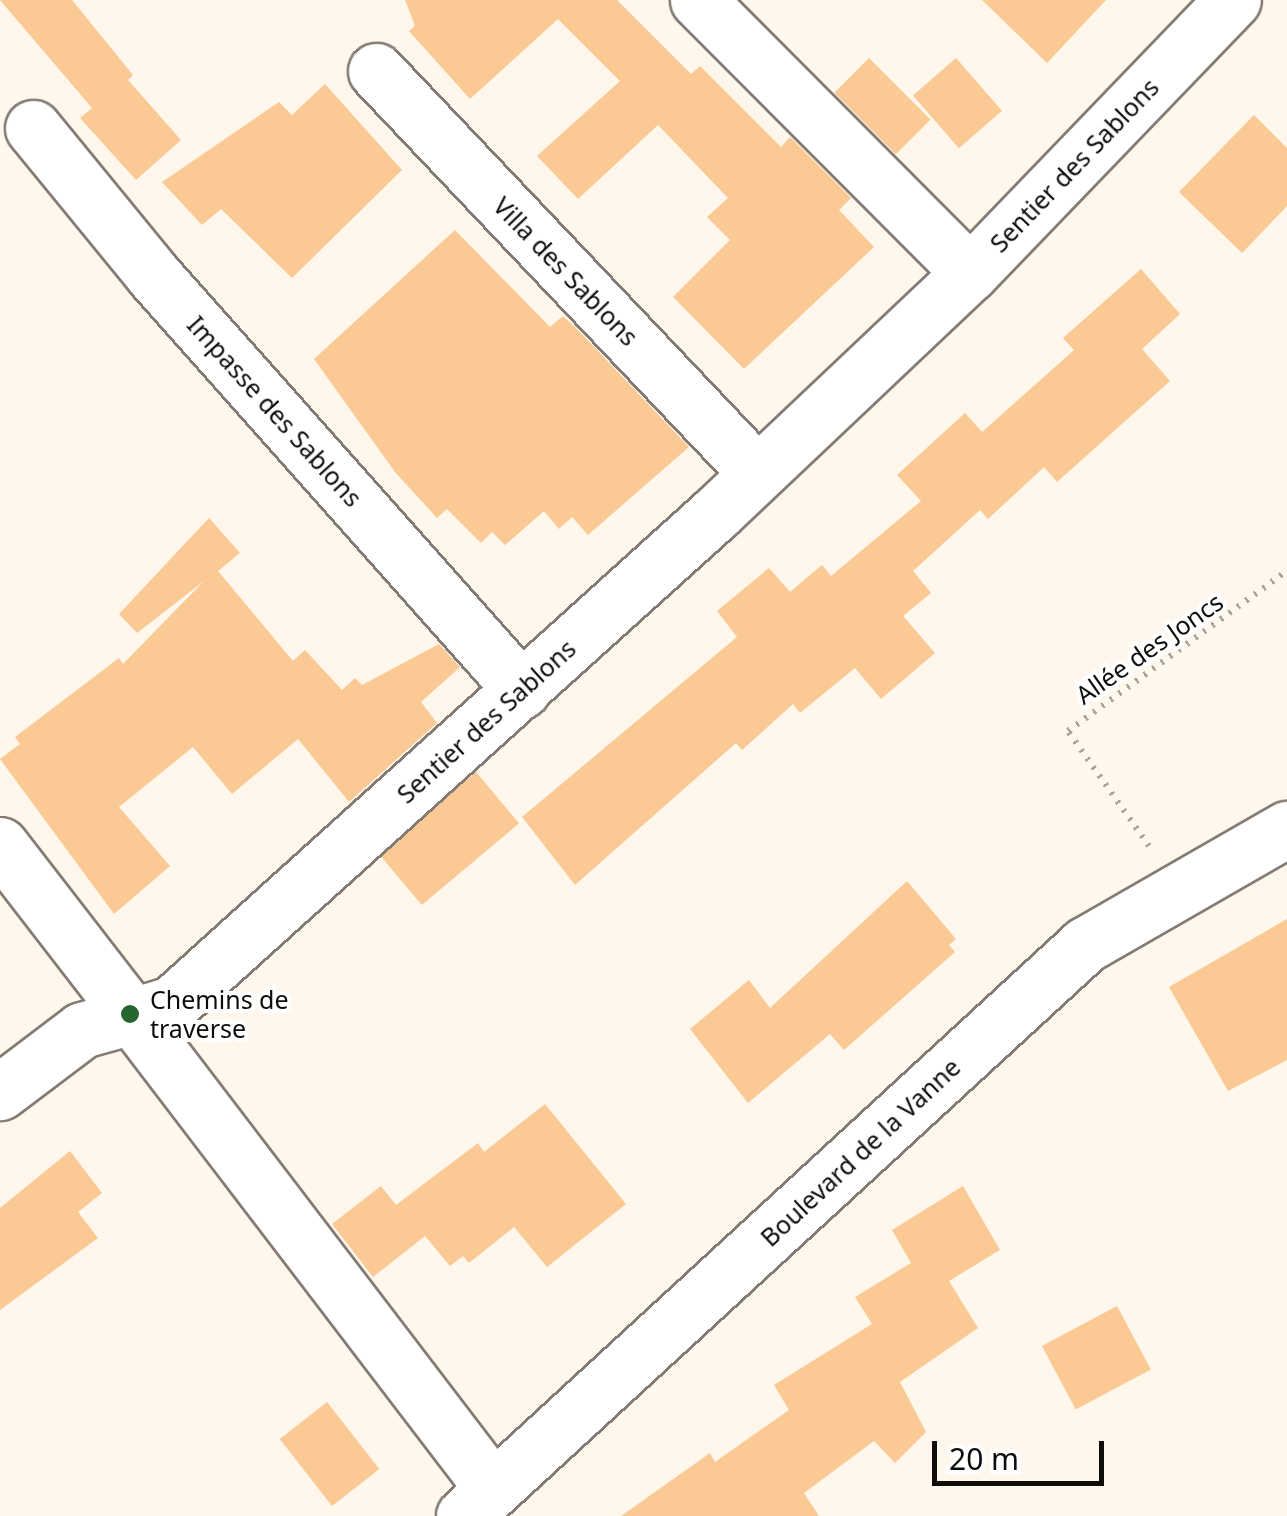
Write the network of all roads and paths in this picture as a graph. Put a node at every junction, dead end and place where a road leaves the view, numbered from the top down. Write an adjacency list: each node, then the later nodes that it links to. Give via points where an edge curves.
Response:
1 (698, 0): 5 (street)
2 (1233, 0): 5 (street, Sentier des Sablons)
3 (376, 72): 6 (street, Villa des Sablons)
4 (33, 128): 8 (street, Impasse des Sablons, via 154,276)
5 (970, 273): 6 (street, Sentier des Sablons)
6 (755, 471): 8 (street, Sentier des Sablons)
7 (1287, 571): 11 (path, Allée des Joncs, via 1068,731)
8 (522, 690): 12 (street, Sentier des Sablons, via 172,1004)
9 (1287, 829): 14 (street, Boulevard de la Vanne, via 1085,945)
10 (0, 844): 12 (street)
11 (1151, 849)
12 (132, 1016): 13 (street, Sentier des Sablons, via 82,1030); 14 (street)
13 (0, 1092)
14 (472, 1494)

